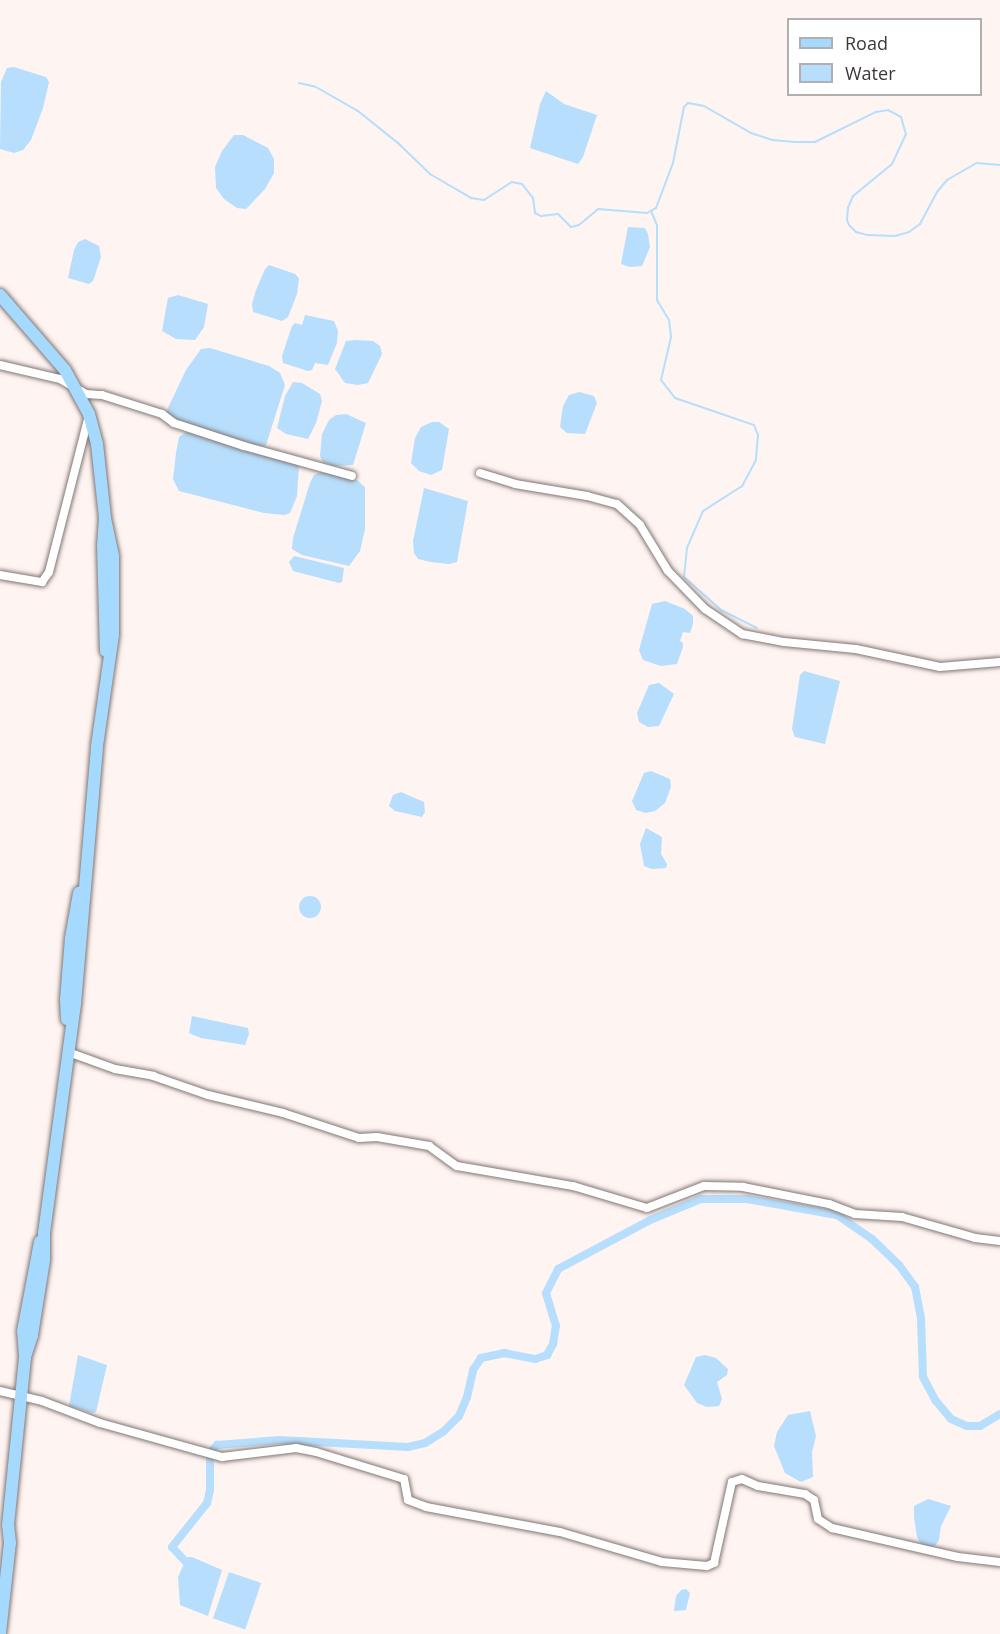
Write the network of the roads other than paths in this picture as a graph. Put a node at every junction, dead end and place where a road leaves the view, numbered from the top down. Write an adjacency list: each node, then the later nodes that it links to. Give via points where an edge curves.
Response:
1 (0, 295): 3 (main road, via 51,352)
2 (0, 365): 3 (street, via 60,379)
3 (75, 387): 4 (main road); 6 (street, via 86,394 102,395 162,414 174,423 244,446)
4 (89, 414): 7 (street, via 49,572 42,582); 9 (main road, via 111,538 114,635 83,883 75,909 66,1000)
5 (480, 473): 8 (street, via 515,484 617,504 640,525 668,570 705,609 742,634 856,649 940,667)
6 (352, 476)
7 (0, 574)
8 (1000, 662)
9 (68, 1052): 10 (street, via 359,1138 377,1137 429,1146 457,1166 573,1186 647,1208 704,1186 743,1187 829,1204 855,1214 902,1217 975,1238); 12 (main road, via 44,1233 44,1260)
10 (1000, 1241)
11 (0, 1391): 12 (street)
12 (21, 1395): 13 (main road); 15 (street, via 100,1424 222,1457 296,1448 316,1452 404,1479 408,1500 426,1507 560,1532 662,1562 706,1566 714,1563 732,1482 742,1479 758,1486 805,1494 814,1500 818,1519 832,1528 958,1557)
13 (8, 1525): 14 (main road); 16 (main road, via 10,1543)
14 (0, 1548)
15 (1000, 1562)
16 (0, 1633)

